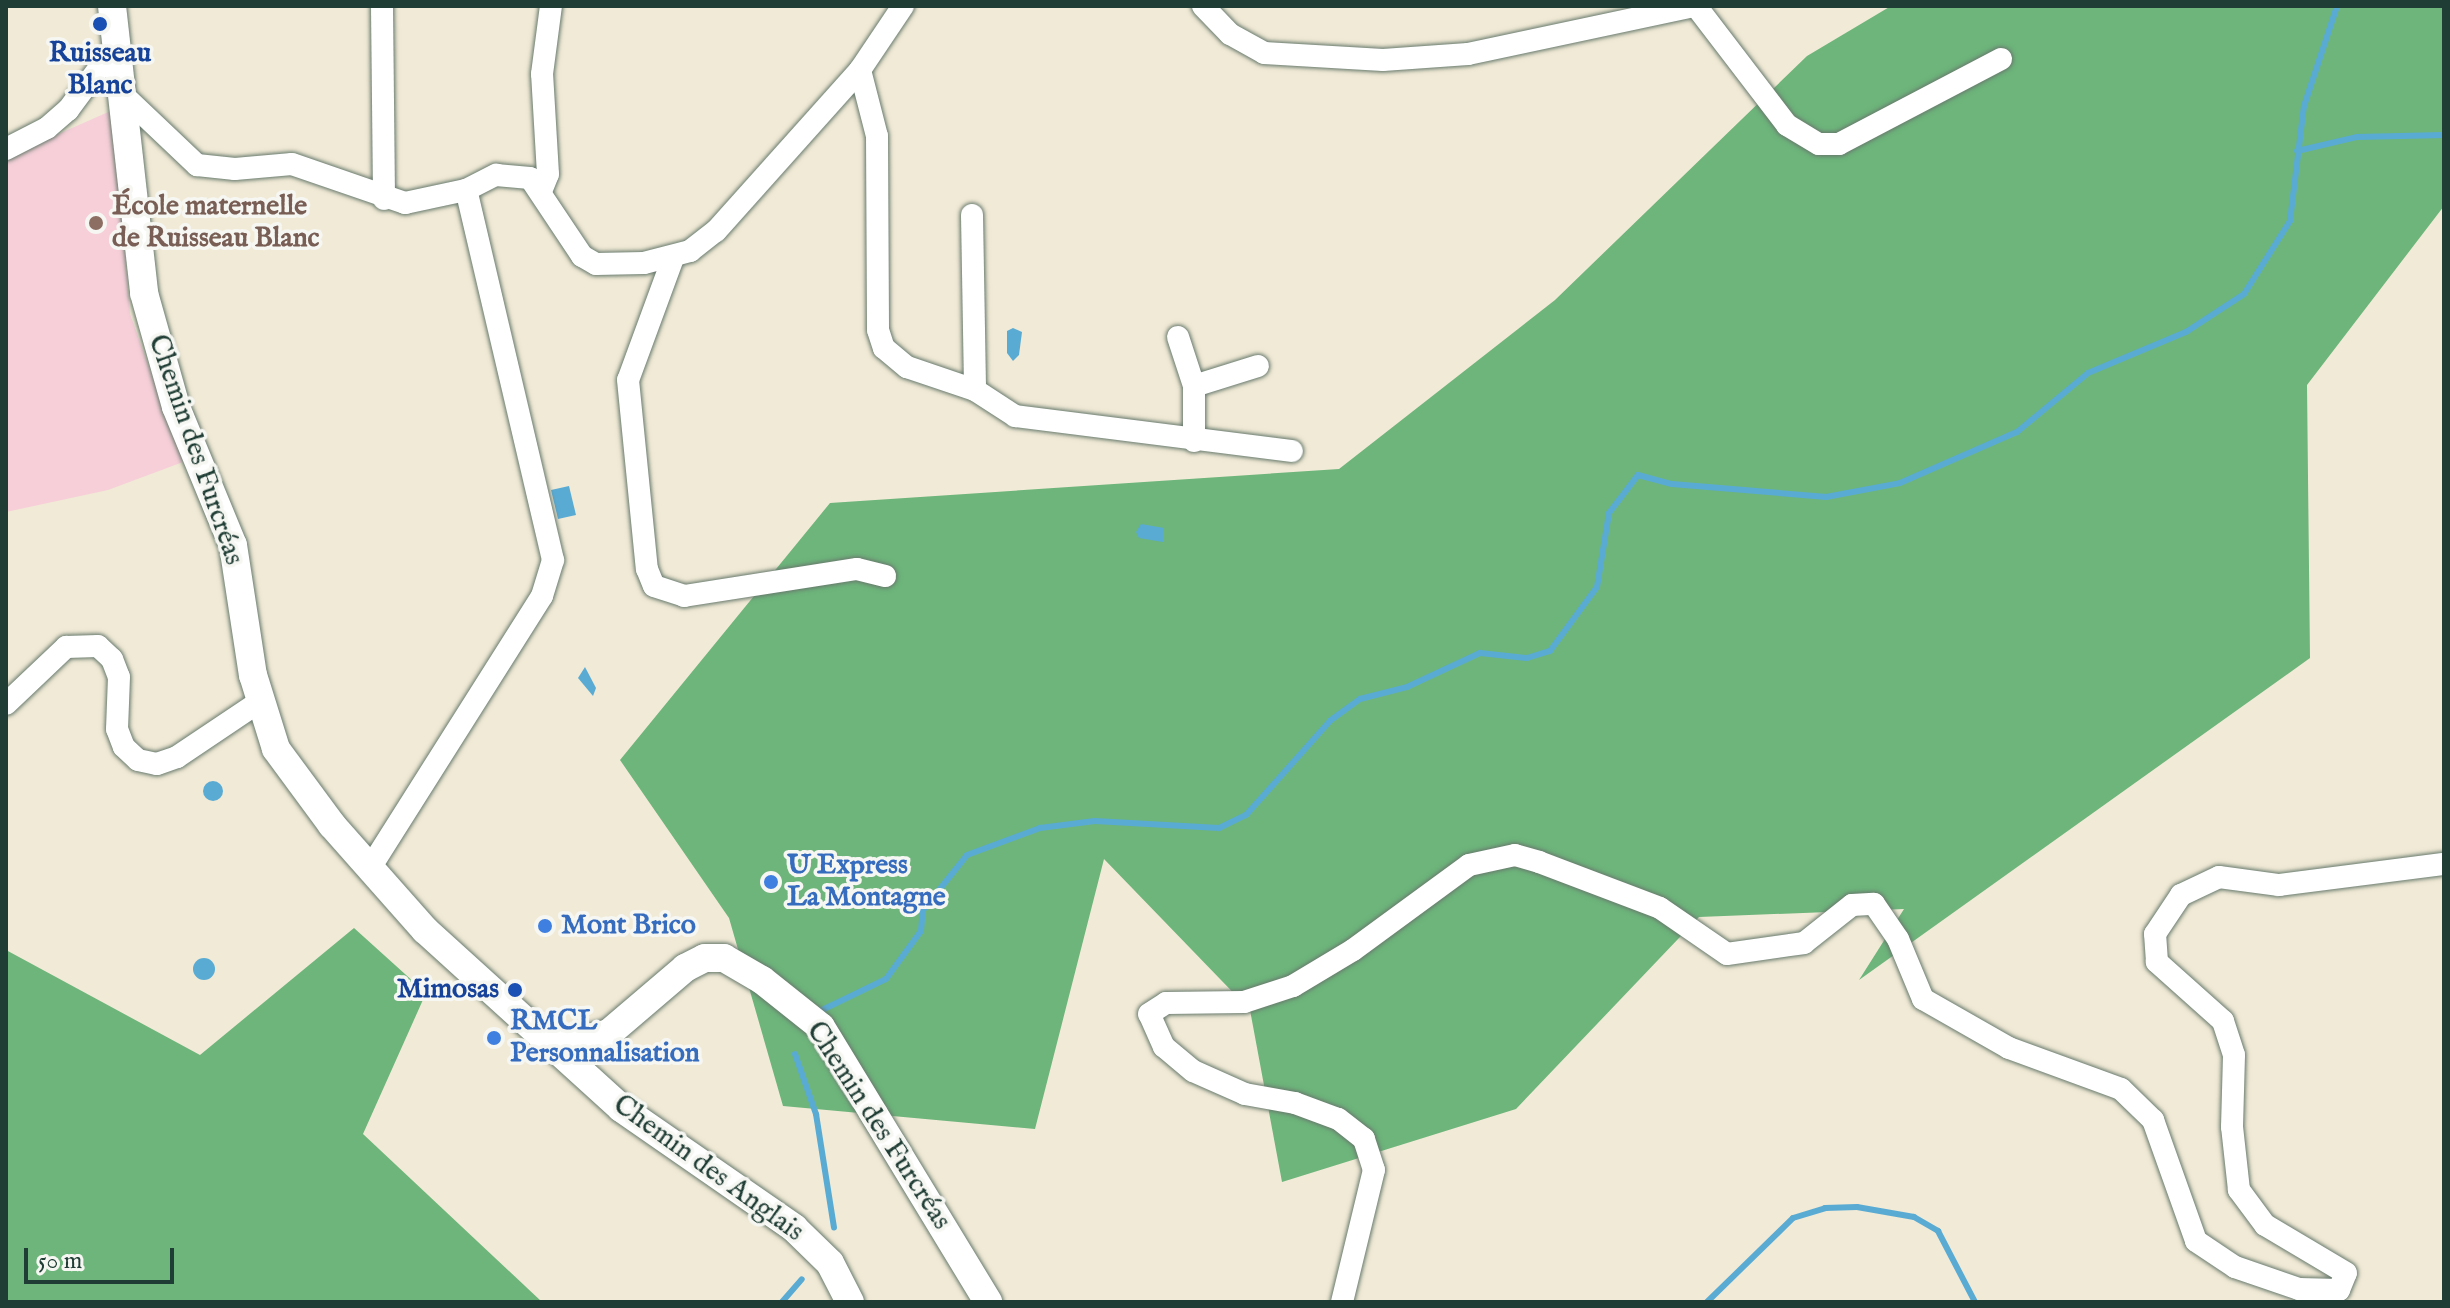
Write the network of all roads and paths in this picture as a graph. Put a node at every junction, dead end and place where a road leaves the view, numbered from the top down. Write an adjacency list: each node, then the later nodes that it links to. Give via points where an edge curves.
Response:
1 (112, 6): 8 (street, Chemin des Furcréas)
2 (382, 6): 14 (street)
3 (551, 6): 12 (street, via 542,74 548,174)
4 (903, 6): 9 (street)
5 (1203, 6): 6 (street, via 1230,34 1264,53 1383,60 1468,54)
6 (1695, 6): 7 (street, via 1787,125 1819,144 1839,144)
7 (2001, 59)
8 (117, 60): 10 (street, Chemin des Furcréas); 11 (street, via 102,64 68,110 47,128)
9 (860, 70): 16 (street, via 716,231); 20 (street, via 877,136 878,330 884,348 907,367)
10 (121, 93): 14 (street, via 197,165 235,169 292,164); 24 (street, Chemin des Furcréas, via 144,293 176,407 233,545)
11 (6, 149)
12 (542, 189): 13 (street, via 516,174 496,175); 16 (street, via 582,256 596,264)
13 (466, 190): 14 (street, via 405,203); 27 (street, via 553,560 542,596)
14 (384, 199)
15 (972, 215): 20 (street)
16 (673, 258): 23 (street, via 628,380 647,569 654,586 676,597 857,569)
17 (1178, 337): 19 (street)
18 (1258, 366): 19 (street)
19 (1194, 386): 21 (street)
20 (975, 390): 21 (street, via 1015,416)
21 (1194, 441): 22 (street)
22 (1292, 451)
23 (885, 576)
24 (259, 702): 25 (street, via 177,757 157,764 138,760 124,747 117,729 119,677 112,659 98,646 66,647); 27 (street, Chemin des Furcréas, via 276,749)
25 (6, 704)
26 (2444, 864): 31 (street, via 2279,885 2219,877 2181,895 2155,934 2157,962 2223,1021 2234,1055 2232,1127 2239,1190 2265,1225 2346,1273 2339,1290 2299,1289 2235,1267 2196,1241 2153,1120 2121,1089 2009,1048 1923,999 1898,939 1874,904 1852,905 1804,943 1727,954 1660,908 1539,862 1515,855 1469,865 1353,950 1293,986 1244,1002 1166,1003 1149,1014 1164,1047 1193,1071 1245,1094 1295,1103 1338,1119 1364,1139 1374,1170)
27 (370, 868): 28 (street, Chemin des Furcréas, via 425,930)
28 (553, 1047): 29 (street, Chemin des Anglais, via 621,1108 794,1228 830,1263); 30 (street, Chemin des Furcréas, via 609,1033 685,968 705,958 724,958 762,980 821,1027)
29 (850, 1302)
30 (988, 1302)
31 (1342, 1302)

